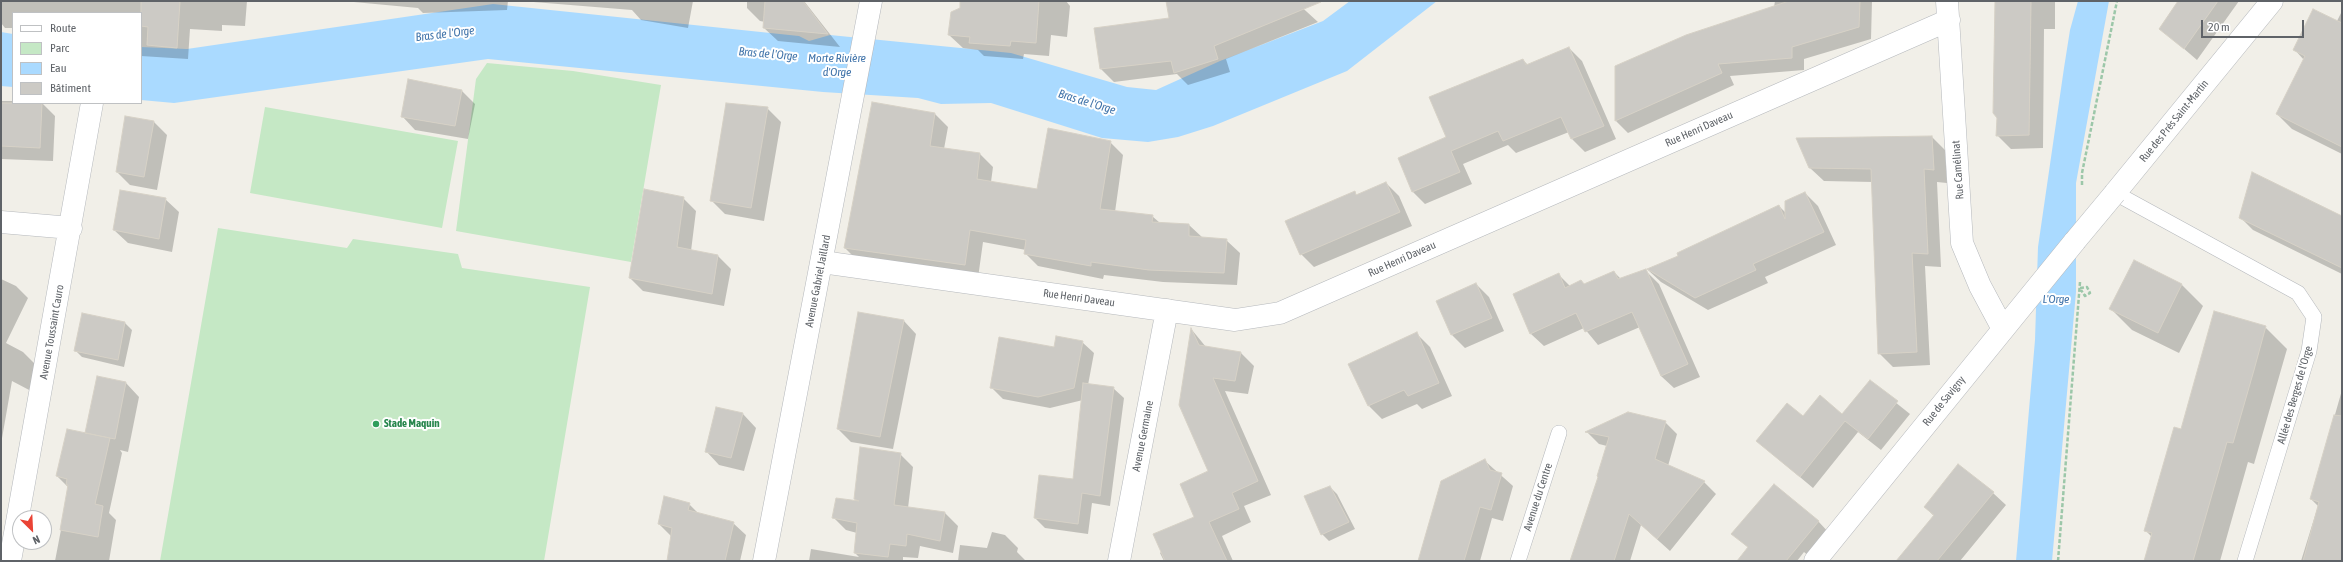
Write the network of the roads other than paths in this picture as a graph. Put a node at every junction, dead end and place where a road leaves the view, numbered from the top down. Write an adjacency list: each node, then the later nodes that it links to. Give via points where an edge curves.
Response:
1 (871, 1): 9 (street, Avenue Gabriel Jaillard, via 862,38 854,97)
2 (2272, 1): 5 (street, Rue des Prés Saint-Martin)
3 (1948, 11): 10 (street, Rue Henri Daveau, via 1280,313 1236,320); 11 (street, Rue Camélinat, via 1962,243 1980,286)
4 (92, 104): 7 (street, Avenue Toussaint Cauro)
5 (2115, 193): 8 (street, Rue des Prés Saint-Martin, bridge); 18 (lane, Allée des Berges de l'Orge, via 2298,293 2314,317 2309,351)
6 (1, 222): 7 (street)
7 (71, 228): 13 (street, Avenue Toussaint Cauro)
8 (2075, 241): 11 (street, Rue de Savigny)
9 (822, 262): 10 (street, Rue Henri Daveau); 14 (street, Avenue Gabriel Jaillard)
10 (1166, 310): 15 (street, Avenue Germaine)
11 (2003, 329): 17 (street, Rue de Savigny)
12 (1559, 433): 16 (lane, Avenue du Centre)
13 (10, 561)
14 (764, 561)
15 (1119, 561)
16 (1518, 561)
17 (1815, 561)
18 (2245, 561)

